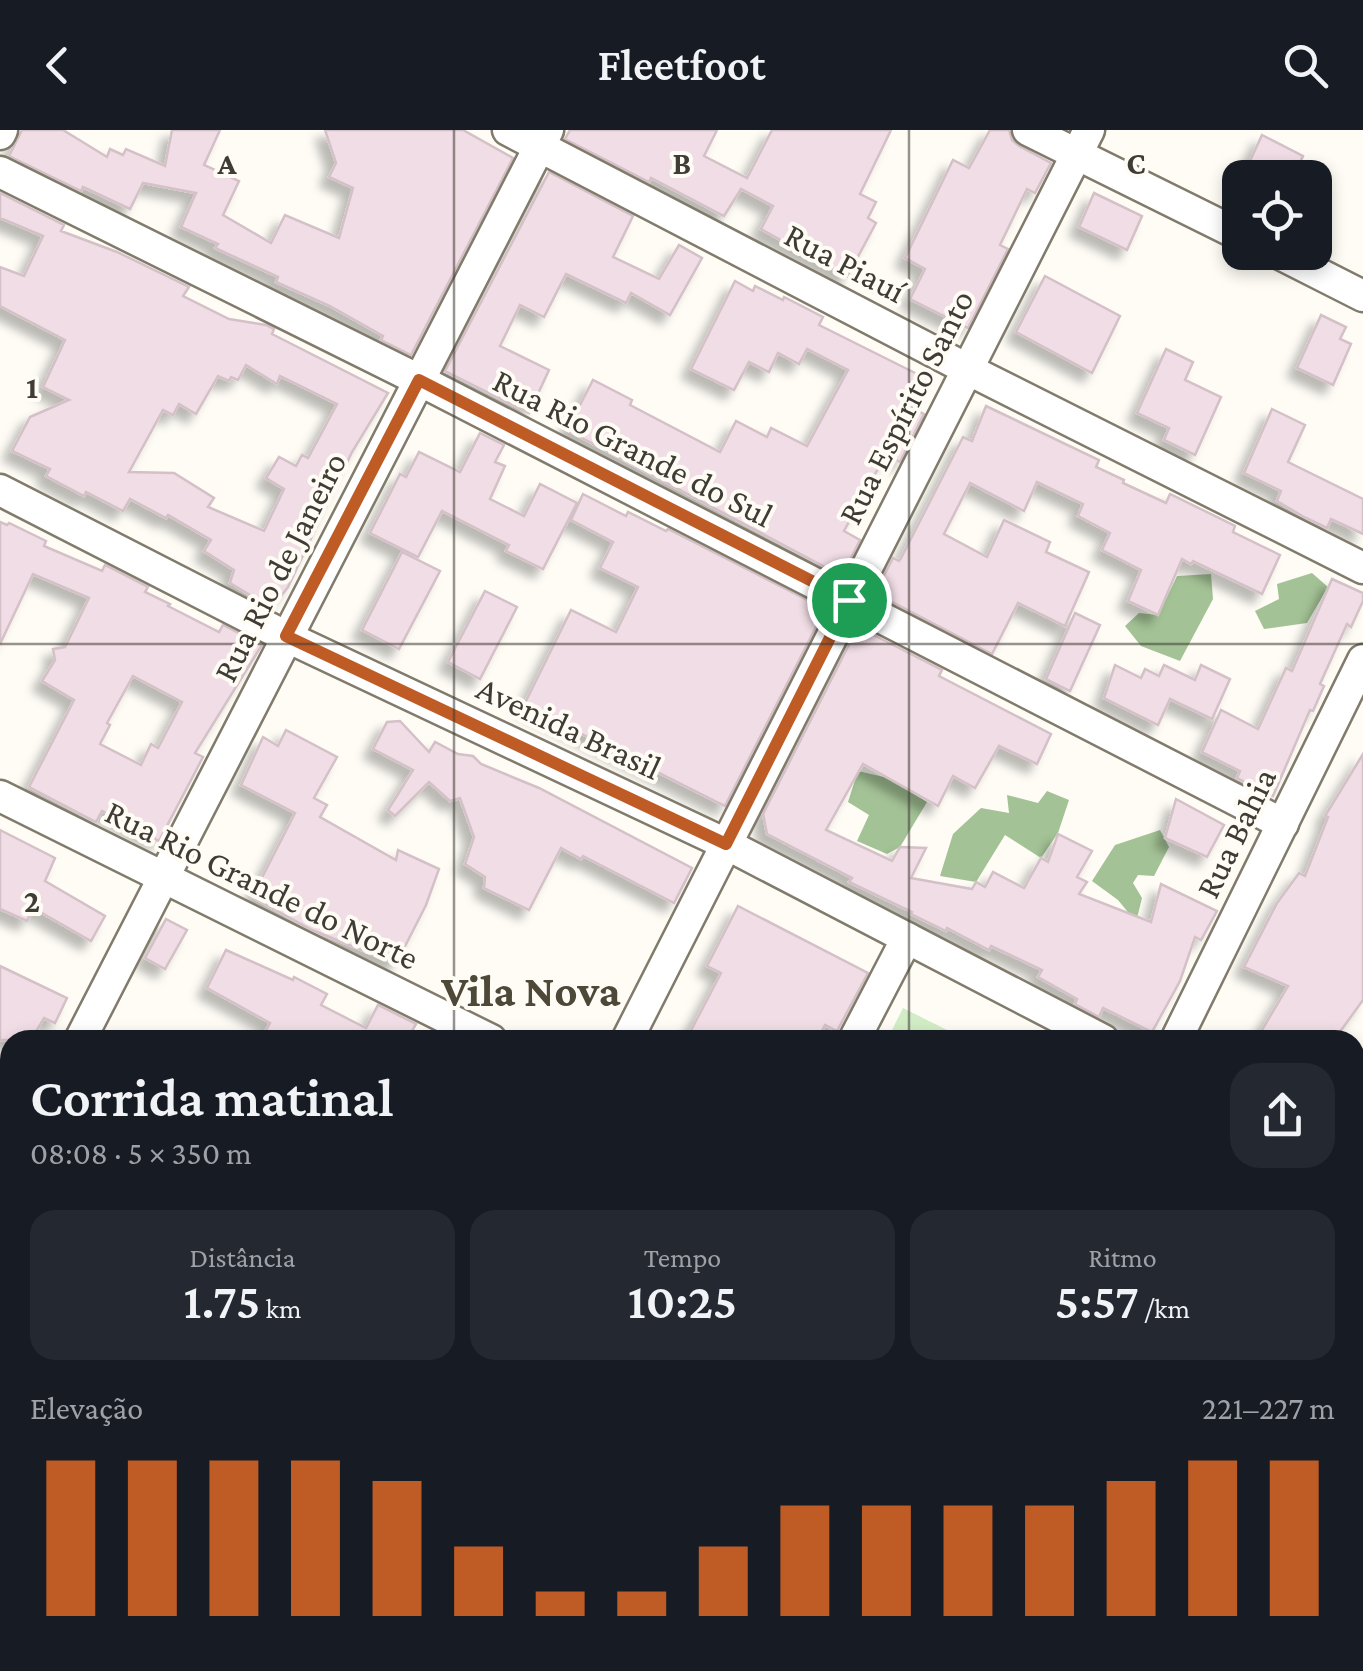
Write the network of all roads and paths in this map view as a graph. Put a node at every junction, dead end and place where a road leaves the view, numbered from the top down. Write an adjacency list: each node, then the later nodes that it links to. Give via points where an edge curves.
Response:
1 (508, 130): 3 (street, Rua Piauí)
2 (1028, 130): 4 (street)
3 (544, 138): 9 (street, Rua Piauí); 10 (street, Rua Rio de Janeiro)
4 (1083, 142): 6 (street); 9 (street, Rua Espírito Santo)
5 (0, 172): 10 (street, Rua Rio Grande do Sul)
6 (1222, 224)
7 (1312, 270): 8 (street)
8 (1363, 296)
9 (967, 369): 12 (street, Rua Piauí); 13 (street, Rua Espírito Santo)
10 (419, 380): 13 (street, Rua Rio Grande do Sul); 14 (street, Rua Rio de Janeiro)
11 (0, 490): 14 (street, Avenida Brasil)
12 (1363, 568)
13 (849, 600): 17 (street, Rua Rio Grande do Sul); 18 (street, Rua Espírito Santo)
14 (286, 636): 18 (street, Avenida Brasil); 19 (street, Rua Rio de Janeiro)
15 (1363, 660): 17 (street, Rua Bahia)
16 (0, 796): 19 (street, Rua Rio Grande do Norte)
17 (1283, 824): 26 (street, Rua Bahia)
18 (726, 844): 20 (street, Avenida Brasil); 23 (street, Rua Espírito Santo)
19 (163, 879): 21 (street, Rua Rio de Janeiro); 22 (street, Rua Rio Grande do Norte)
20 (907, 938): 24 (street); 25 (street, Avenida Brasil)
21 (85, 1030)
22 (472, 1030)
23 (633, 1030)
24 (859, 1030)
25 (1084, 1030)
26 (1181, 1030)

